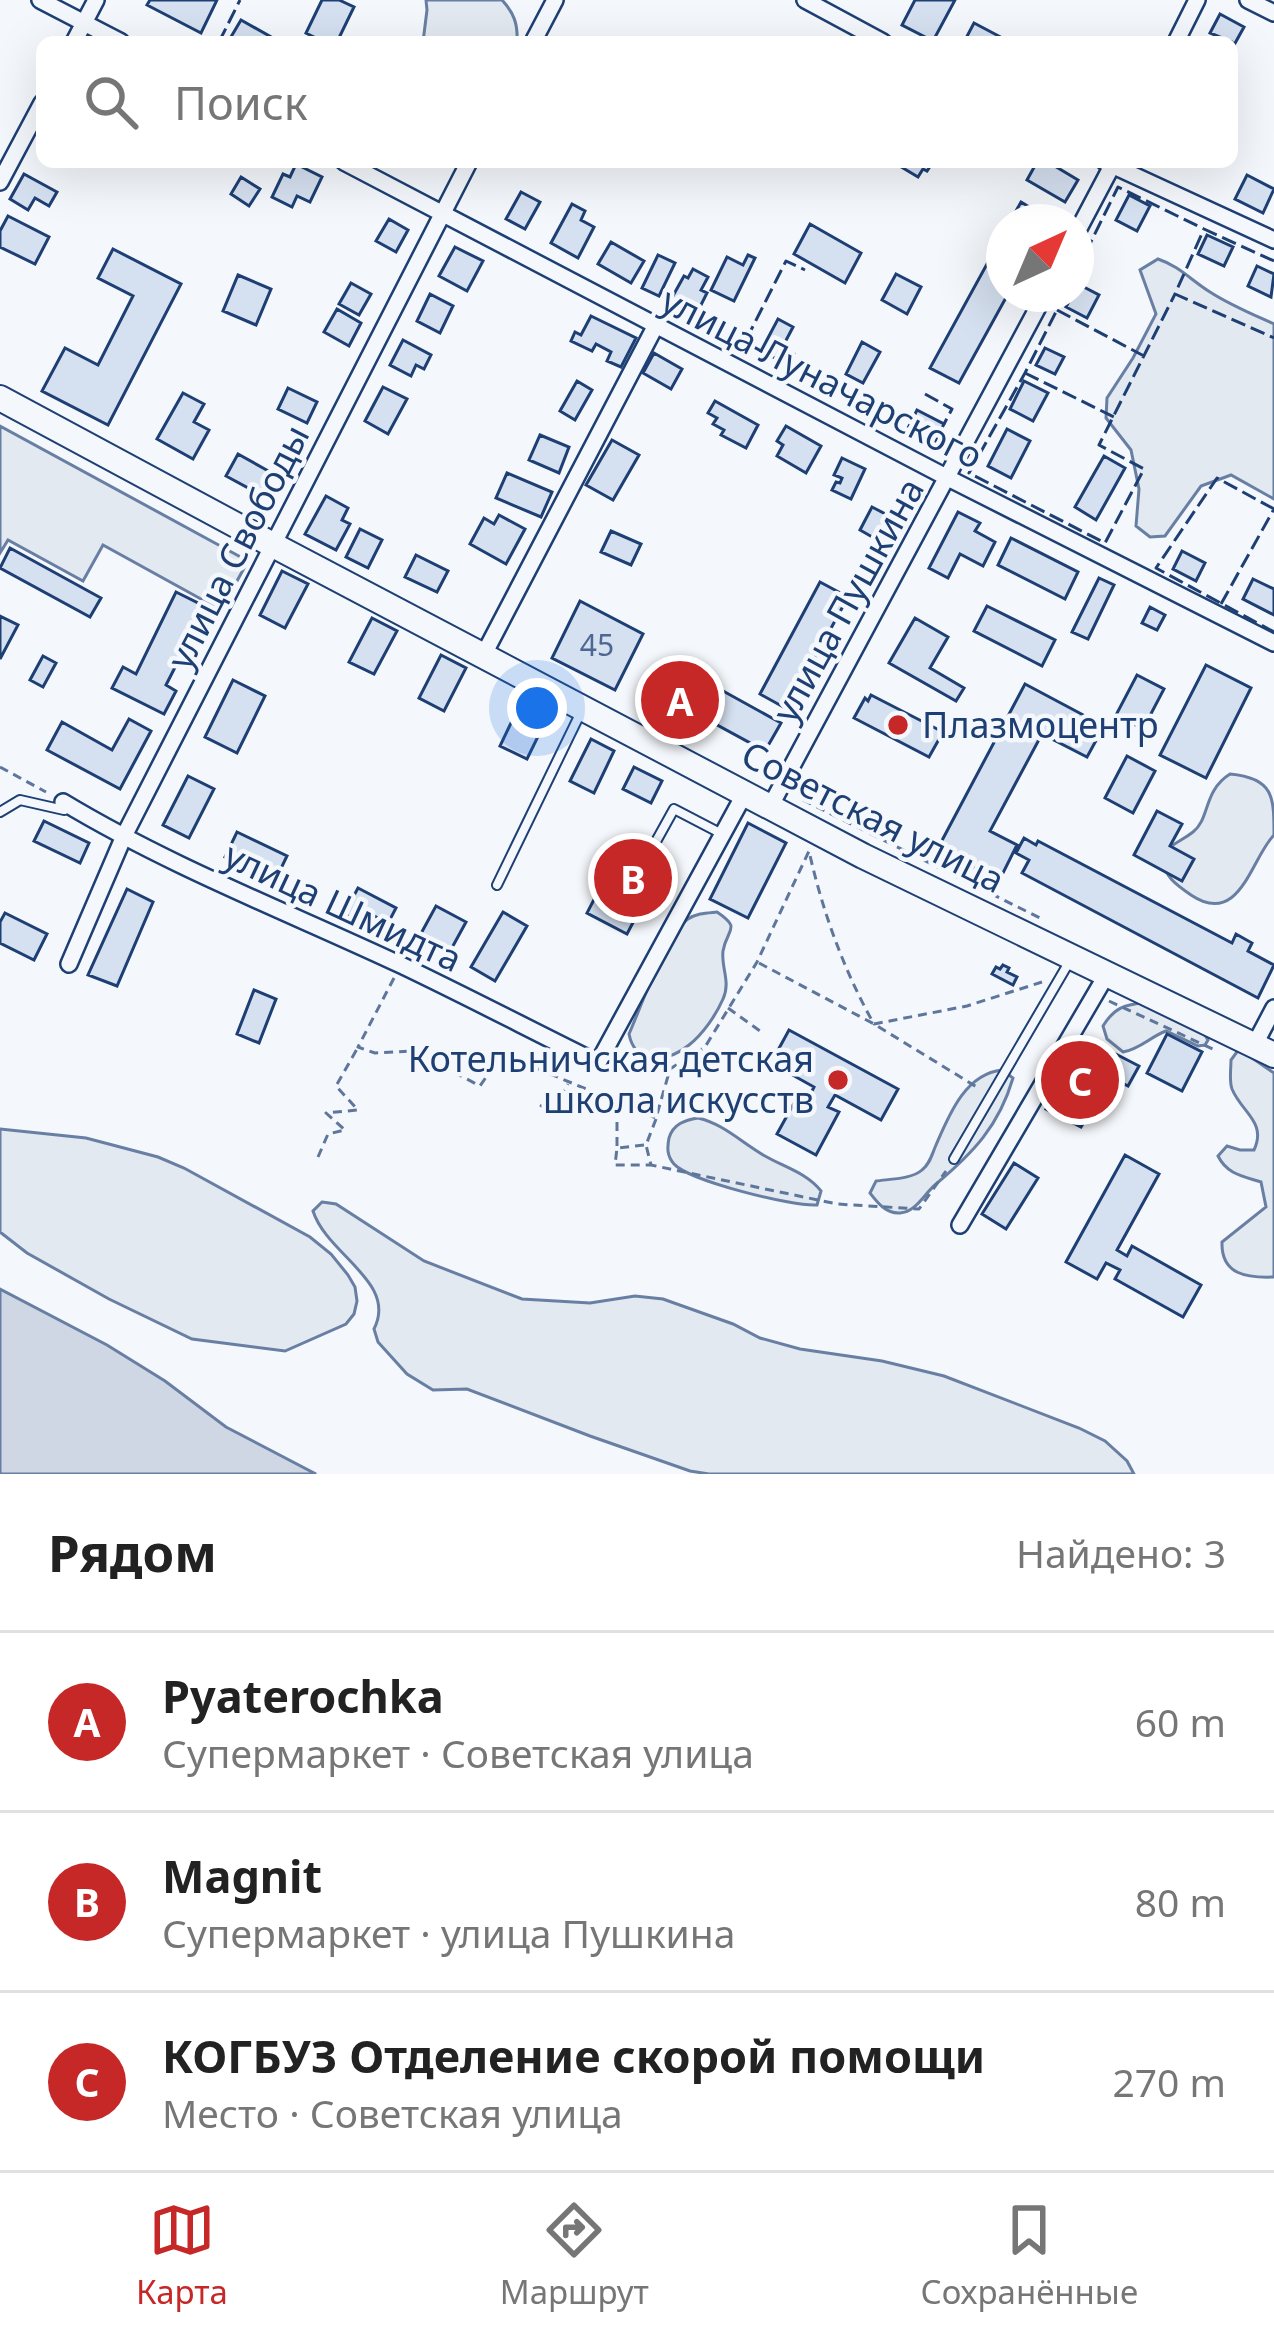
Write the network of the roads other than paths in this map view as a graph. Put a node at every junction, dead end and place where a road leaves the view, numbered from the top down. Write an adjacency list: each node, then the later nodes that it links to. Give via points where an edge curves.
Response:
1 (40, 0): 8 (street)
2 (96, 0): 8 (street)
3 (555, 0): 11 (street)
4 (805, 0): 12 (street)
5 (1197, 0): 13 (street)
6 (1249, 0): 7 (street)
7 (1274, 13)
8 (84, 22): 9 (street); 10 (street)
9 (77, 36)
10 (110, 36)
11 (536, 36)
12 (872, 36)
13 (1179, 36)
14 (36, 114): 19 (street)
15 (355, 168): 21 (street, улица Луначарского)
16 (467, 168): 21 (street, улица Свободы)
17 (1108, 168): 20 (street)
18 (1121, 168): 22 (street)
19 (0, 182)
20 (1090, 204)
21 (442, 214): 24 (street, улица Луначарского); 27 (street, улица Свободы)
22 (1274, 239)
23 (1036, 312): 26 (street, улица Пушкина)
24 (656, 325): 26 (street, улица Луначарского); 29 (street)
25 (0, 398): 27 (main road, Советская улица)
26 (948, 478): 28 (street, улица Луначарского); 32 (street, улица Пушкина)
27 (273, 545): 29 (main road, Советская улица); 37 (street, улица Свободы)
28 (1274, 643)
29 (483, 656): 30 (main road, Советская улица)
30 (583, 709): 31 (main road, Советская улица); 39 (lane)
31 (745, 793): 32 (main road, Советская улица); 36 (street)
32 (775, 797): 41 (main road, Советская улица, via 863,856)
33 (64, 802): 35 (street, улица Шмидта)
34 (0, 812): 35 (lane, via 20,800)
35 (94, 820): 37 (street, улица Шмидта)
36 (723, 835): 37 (street, улица Шмидта, via 598,1064); 38 (lane, via 674,809)
37 (124, 836): 40 (street, улица Свободы)
38 (654, 845)
39 (497, 885)
40 (69, 964)
41 (1067, 966): 42 (main road, Советская улица); 45 (lane)
42 (1101, 984): 44 (main road, Советская улица); 46 (street)
43 (1274, 1008): 44 (street)
44 (1264, 1050)
45 (954, 1159)
46 (960, 1225)

